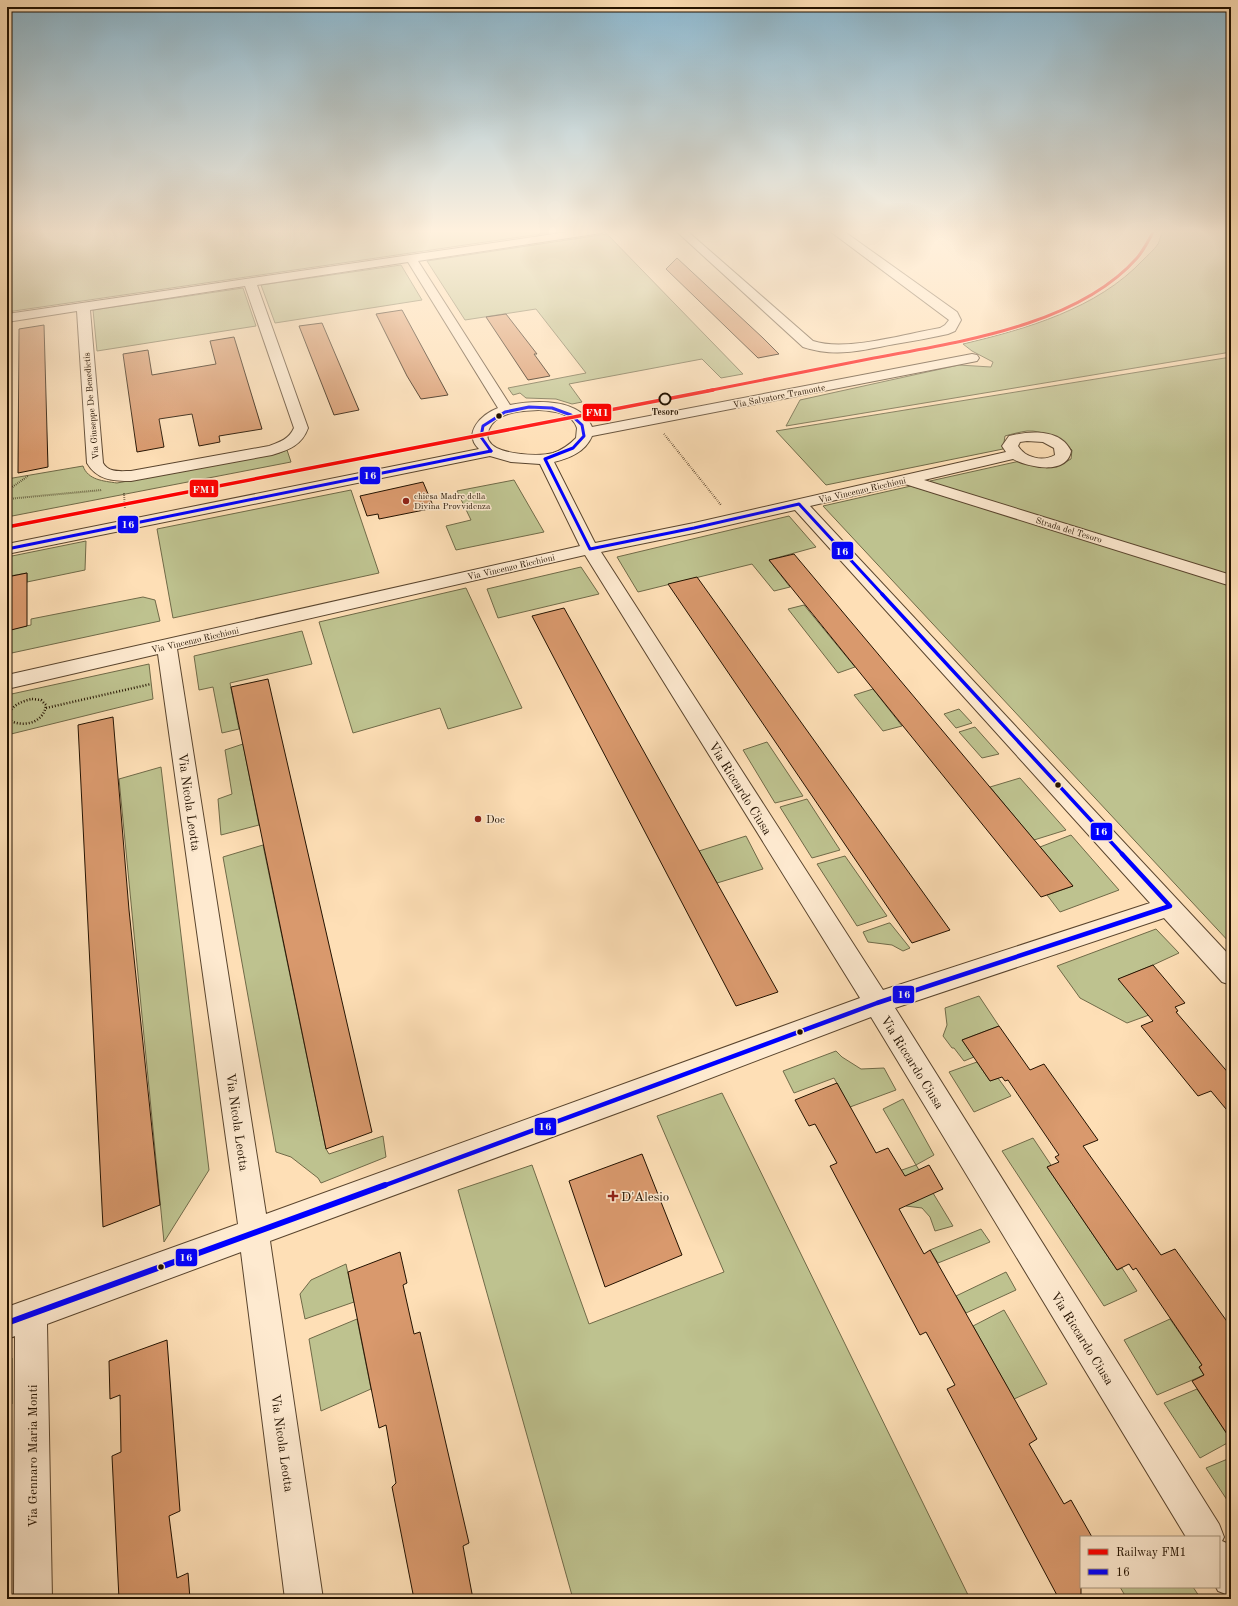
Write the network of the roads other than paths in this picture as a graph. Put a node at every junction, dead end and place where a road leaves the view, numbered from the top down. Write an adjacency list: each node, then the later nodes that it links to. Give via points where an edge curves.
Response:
1 (97, 305): 6 (street)
2 (258, 305): 6 (street, Via Giuseppe De Benedictis, via 302,428 299,436 282,447 131,476 105,474 95,464)
3 (440, 305): 9 (street)
4 (764, 305): 5 (street, via 808,344 837,350 950,328 955,320)
5 (939, 305)
6 (83, 307): 7 (street)
7 (7, 318)
8 (972, 358): 10 (street, Via Salvatore Tramonte)
9 (506, 410): 10 (street, via 553,407 578,417); 11 (street, via 495,415 481,429 480,437)
10 (586, 432): 13 (street, via 583,441 574,449)
11 (491, 451): 13 (street, via 515,459); 16 (street)
12 (1015, 454): 14 (street, Via Vincenzo Ricchioni)
13 (544, 459): 17 (street, Via Riccardo Ciusa)
14 (907, 480): 15 (street, Via Vincenzo Ricchioni); 18 (street, Strada del Tesoro)
15 (799, 504): 17 (street, Via Vincenzo Ricchioni); 21 (street)
16 (7, 549)
17 (590, 549): 19 (street, Via Vincenzo Ricchioni); 23 (street, Via Riccardo Ciusa)
18 (1231, 581)
19 (167, 646): 20 (street, Via Vincenzo Ricchioni); 24 (street, Via Nicola Leotta)
20 (7, 682)
21 (1170, 906): 22 (street); 23 (street)
22 (1231, 974)
23 (877, 1003): 24 (street); 26 (street, Via Riccardo Ciusa)
24 (254, 1232): 25 (street); 30 (street, Via Nicola Leotta)
25 (19, 1318): 29 (street, Via Gennaro Maria Monti)
26 (1205, 1536)
27 (1220, 1560): 28 (street)
28 (1231, 1578)
29 (33, 1599)
30 (304, 1599)

